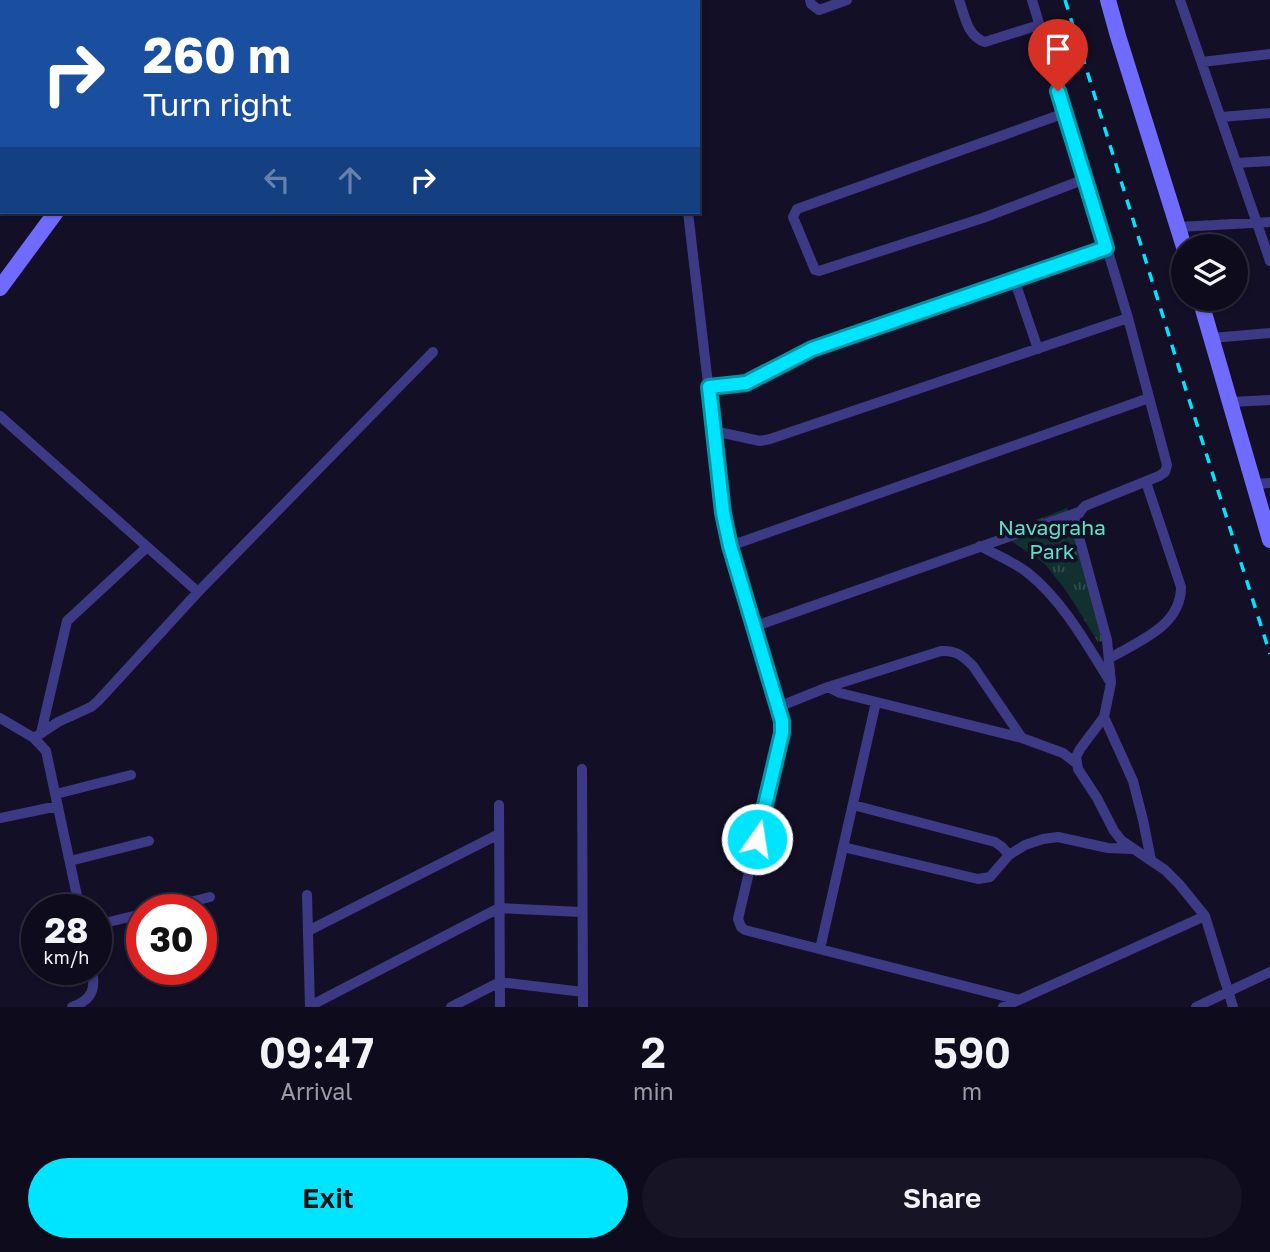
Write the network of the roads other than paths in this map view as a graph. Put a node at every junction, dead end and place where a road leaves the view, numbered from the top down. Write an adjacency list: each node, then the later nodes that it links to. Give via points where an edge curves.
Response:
1 (810, 0): 2 (street, via 819,10)
2 (847, 0)
3 (959, 0): 7 (street, via 971,32 980,41)
4 (1032, 0): 7 (street)
5 (1108, 0): 20 (street)
6 (1180, 0): 9 (street)
7 (1039, 25): 10 (street)
8 (1270, 54): 9 (street)
9 (1202, 62): 12 (street)
10 (1065, 113): 15 (street); 15 (street, via 797,209 793,217 814,270 819,271)
11 (1270, 113): 12 (street)
12 (1221, 117): 14 (street)
13 (1270, 161): 14 (street)
14 (1236, 163): 18 (street)
15 (1085, 180): 22 (street)
16 (55, 214): 25 (street)
17 (688, 214): 32 (street)
18 (1256, 222): 19 (street); 20 (street); 23 (street)
19 (1270, 222)
20 (1178, 227): 21 (street)
21 (1180, 234)
22 (1106, 248): 24 (street); 27 (street)
23 (1270, 261)
24 (1014, 279): 30 (street); 32 (street, via 812,349 746,383)
25 (0, 288)
26 (1204, 311): 29 (street)
27 (1128, 318): 30 (street); 33 (street)
28 (1270, 333): 29 (street)
29 (1212, 338): 35 (street)
30 (1038, 349): 37 (street, via 770,439)
31 (433, 352): 45 (street)
32 (709, 387): 37 (street)
33 (1149, 398): 38 (street, via 1167,465 1165,472); 42 (street)
34 (1270, 400): 35 (street)
35 (1231, 402): 39 (street)
36 (0, 416): 44 (street)
37 (714, 431): 42 (street)
38 (1146, 482): 40 (street); 47 (street, via 1181,597 1160,628)
39 (1262, 483): 41 (street)
40 (1079, 512): 43 (street); 47 (street, via 1076,526)
41 (1270, 540)
42 (730, 546): 46 (street)
43 (980, 546): 46 (street); 48 (street, via 1026,571 1049,592)
44 (147, 547): 45 (street); 54 (street, via 67,621)
45 (198, 592): 54 (street, via 92,707)
46 (753, 627): 51 (street)
47 (1110, 658): 48 (street)
48 (1111, 683): 52 (street)
49 (828, 687): 50 (street); 51 (street); 55 (street, via 941,651 956,652 973,666)
50 (876, 702): 55 (street); 61 (street)
51 (778, 707): 77 (street, via 782,733 738,919 745,930)
52 (1104, 717): 56 (street, via 1080,749); 69 (street, via 1133,781)
53 (0, 718): 54 (street)
54 (38, 735): 59 (street)
55 (1022, 738): 56 (street, via 1063,753)
56 (1076, 763): 67 (street, via 1114,831)
57 (582, 769): 74 (street)
58 (131, 775): 59 (street)
59 (56, 794): 62 (street)
60 (499, 805): 64 (street)
61 (853, 805): 66 (street); 68 (street, via 995,842)
62 (58, 806): 63 (street); 70 (street)
63 (0, 818)
64 (499, 834): 73 (street); 76 (street)
65 (149, 841): 70 (street)
66 (843, 847): 68 (street, via 978,879 990,877); 77 (street)
67 (1133, 849): 68 (street, via 1058,837 1025,845); 69 (street)
68 (1009, 855)
69 (1151, 860): 75 (street)
70 (70, 861): 71 (street)
71 (77, 894)
72 (307, 895): 76 (street)
73 (499, 908): 74 (street); 79 (street); 84 (street)
74 (581, 912): 81 (street)
75 (1205, 916): 82 (street); 83 (street)
76 (308, 931): 84 (street)
77 (820, 949): 83 (street)
78 (1270, 972): 82 (street)
79 (500, 982): 81 (street); 86 (street); 87 (street)
80 (95, 985): 85 (street, via 91,994)
81 (583, 992): 88 (street)
82 (1229, 992): 90 (street); 91 (street)
83 (1019, 1000): 89 (street)
84 (310, 1006)
85 (72, 1007)
86 (451, 1007)
87 (500, 1007)
88 (583, 1007)
89 (1003, 1007)
90 (1196, 1007)
91 (1233, 1007)

